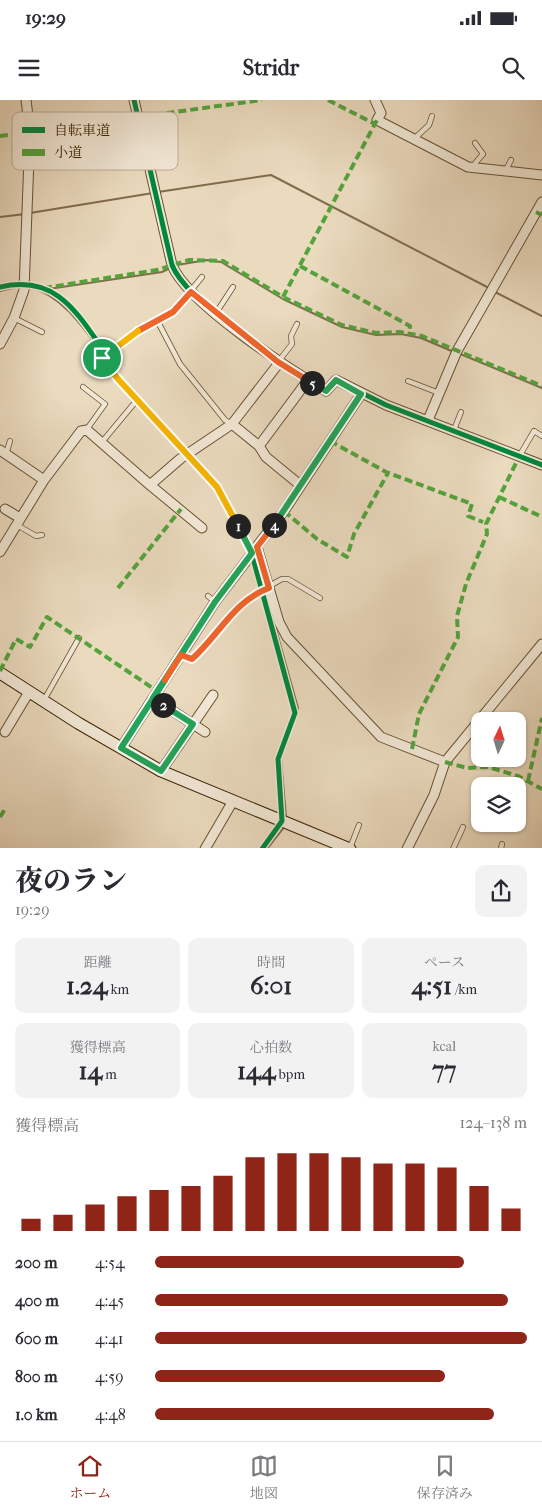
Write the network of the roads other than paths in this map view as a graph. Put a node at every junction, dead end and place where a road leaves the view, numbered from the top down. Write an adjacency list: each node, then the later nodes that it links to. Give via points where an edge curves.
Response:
1 (375, 100): 3 (street, via 381,113 377,120)
2 (432, 116): 3 (lane, via 429,125)
3 (414, 139): 6 (street)
4 (475, 143): 6 (lane, via 483,154)
5 (511, 160): 9 (lane)
6 (472, 168): 9 (street)
7 (29, 170): 16 (street, via 25,283)
8 (150, 170): 14 (street, via 172,265)
9 (505, 171): 10 (street)
10 (542, 175)
11 (542, 202): 25 (street, via 457,351)
12 (202, 277): 14 (lane)
13 (233, 287): 15 (lane)
14 (191, 292): 15 (street); 17 (lane, via 173,312)
15 (216, 312): 21 (street)
16 (14, 318): 19 (lane); 20 (street)
17 (158, 322): 29 (lane, via 180,364 225,420); 34 (lane, via 143,328 102,358 137,400)
18 (297, 324): 21 (lane, via 291,336 292,344)
19 (42, 332)
20 (0, 344)
21 (278, 362): 22 (street); 29 (street)
22 (308, 380): 26 (street, via 326,391 336,380); 35 (street)
23 (408, 380): 25 (lane)
24 (83, 387): 30 (lane, via 105,404)
25 (440, 393): 28 (street)
26 (361, 394): 28 (street); 41 (street)
27 (461, 412): 31 (lane)
28 (428, 420): 31 (street)
29 (232, 424): 35 (street); 40 (street, via 180,459)
30 (87, 430): 34 (street); 39 (street, via 80,432)
31 (454, 430): 37 (street)
32 (542, 436): 37 (lane, via 534,431)
33 (10, 441): 36 (lane)
34 (101, 444): 40 (street)
35 (258, 446): 41 (street, via 266,457)
36 (3, 452): 39 (street)
37 (520, 455): 38 (street)
38 (542, 464)
39 (44, 480): 43 (street)
40 (150, 485): 44 (street)
41 (300, 485): 46 (street)
42 (5, 509): 43 (street)
43 (18, 521): 45 (lane, via 36,536); 47 (street)
44 (202, 528)
45 (42, 535)
46 (255, 550): 48 (street); 51 (street)
47 (0, 552)
48 (269, 588): 50 (lane, via 285,578); 54 (lane, via 262,590 226,620 192,659); 64 (street, via 287,637 381,738)
49 (208, 596): 51 (lane)
50 (320, 598)
51 (215, 602): 54 (street)
52 (79, 638): 59 (lane)
53 (542, 644): 64 (street)
54 (181, 655): 58 (street)
55 (0, 673): 56 (street)
56 (29, 692): 59 (street); 61 (street)
57 (213, 695): 60 (street)
58 (153, 698): 60 (street); 63 (street)
59 (43, 701): 63 (street)
60 (193, 724): 62 (street); 65 (street)
61 (5, 732)
62 (205, 732)
63 (121, 748): 65 (street)
64 (445, 762): 71 (street, via 434,795)
65 (161, 771): 66 (street)
66 (233, 801): 69 (street); 70 (street)
67 (359, 825): 70 (lane)
68 (462, 827): 72 (lane)
69 (205, 848)
70 (350, 848)
71 (407, 848)
72 (453, 848)

